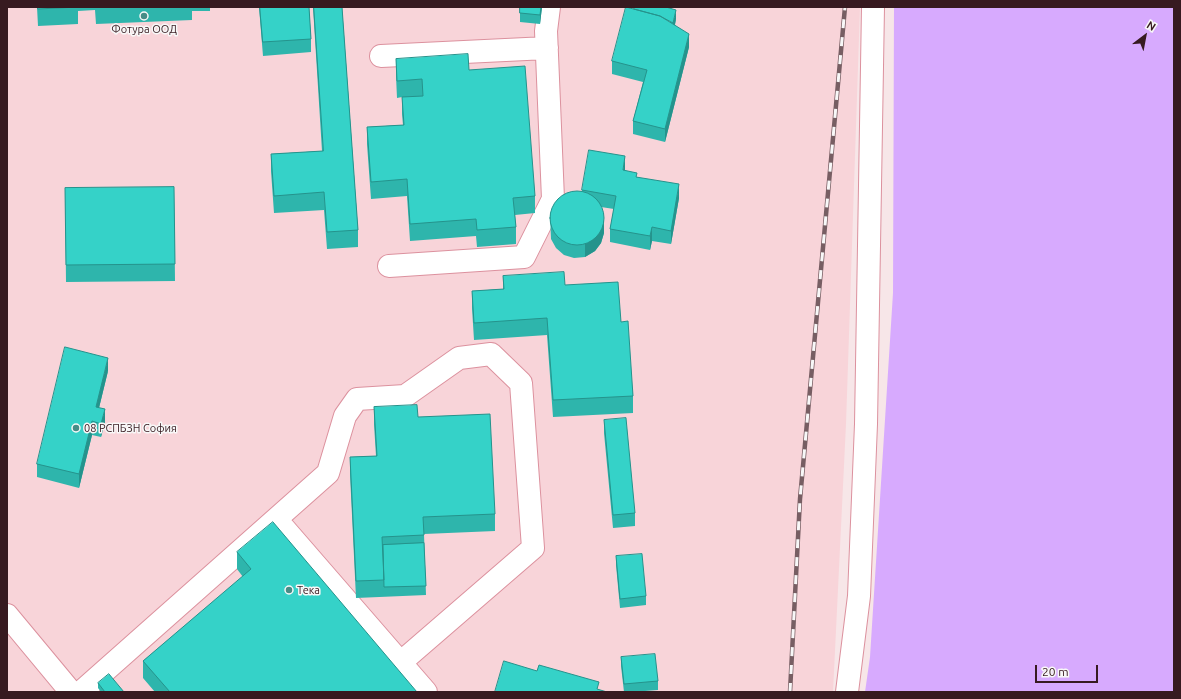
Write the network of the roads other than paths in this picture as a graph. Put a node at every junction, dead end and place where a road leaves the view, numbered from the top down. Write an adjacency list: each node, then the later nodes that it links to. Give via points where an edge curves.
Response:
1 (549, 7): 3 (street)
2 (873, 7): 12 (street, via 866,424 859,596)
3 (547, 48): 4 (street); 5 (street, via 553,199 524,257)
4 (381, 56)
5 (389, 266)
6 (276, 519): 8 (street); 8 (street, via 328,473 345,416 357,399 406,396 459,358 491,354 521,383 533,548); 10 (street)
7 (7, 615): 9 (street)
8 (400, 663): 11 (street)
9 (72, 692)
10 (81, 692)
11 (426, 692)
12 (847, 692)

